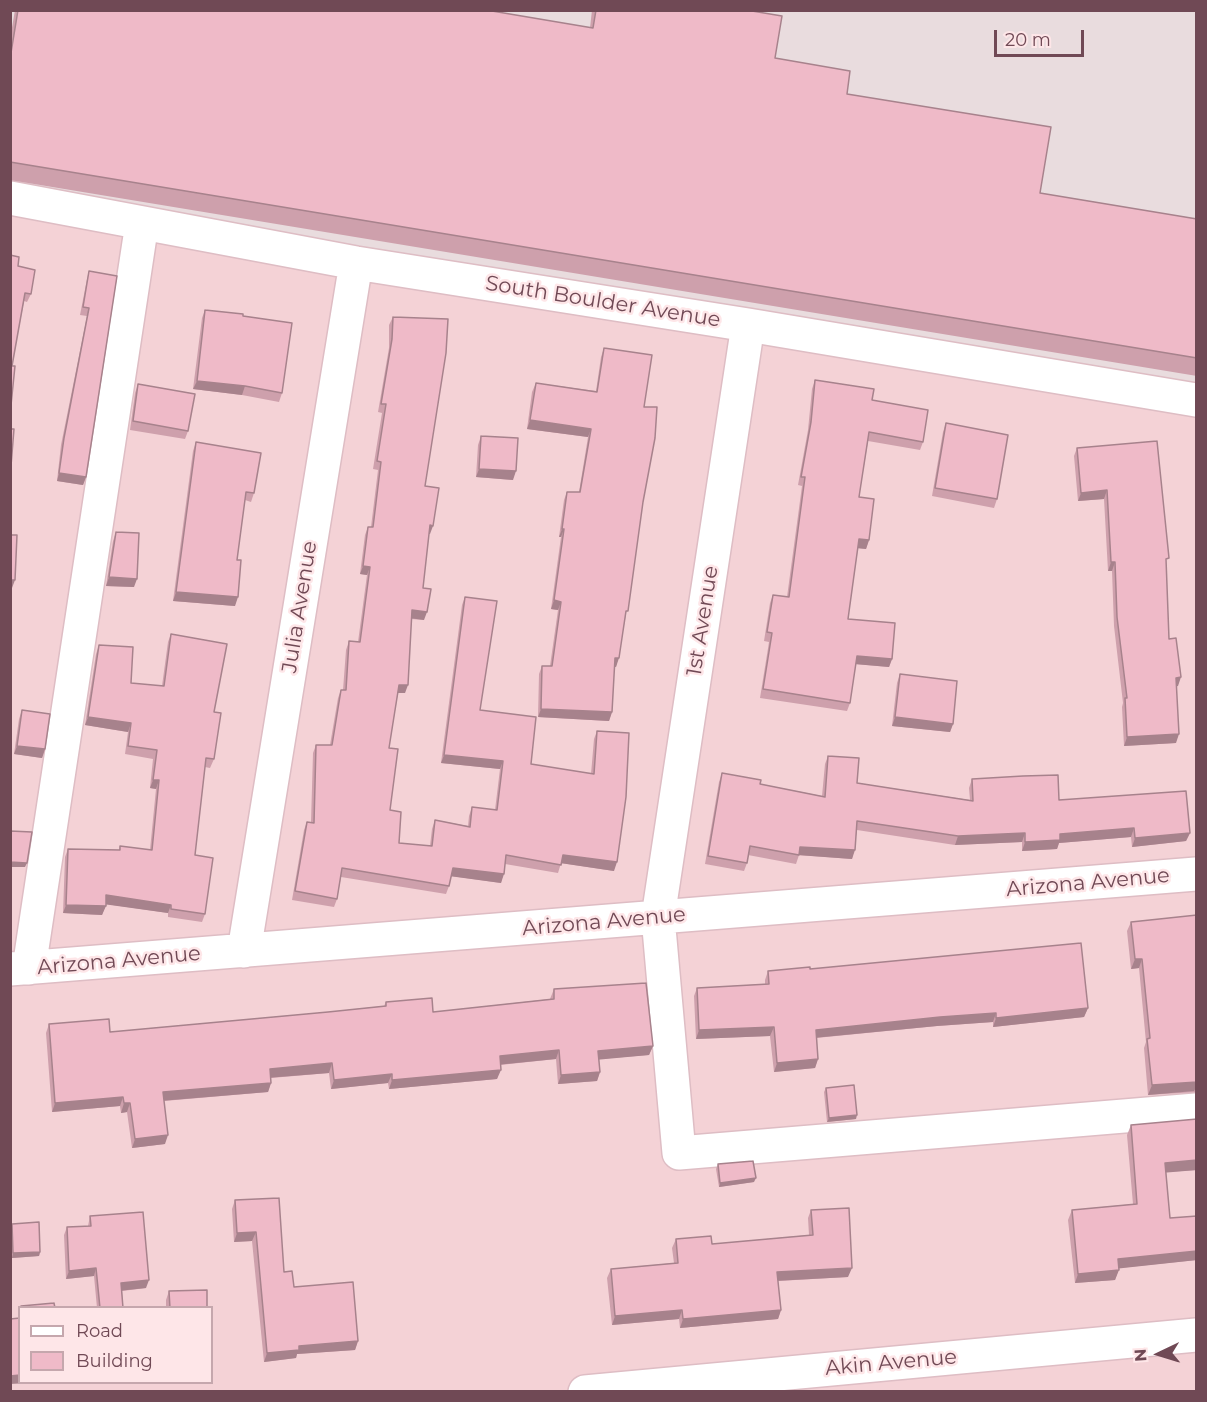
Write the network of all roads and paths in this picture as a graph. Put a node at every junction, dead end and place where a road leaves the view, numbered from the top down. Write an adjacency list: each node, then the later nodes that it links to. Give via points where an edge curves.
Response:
1 (10, 198): 2 (street, South Boulder Avenue)
2 (142, 222): 3 (street, South Boulder Avenue); 9 (street)
3 (356, 262): 4 (street, South Boulder Avenue); 8 (street, Julia Avenue)
4 (748, 325): 5 (street, South Boulder Avenue); 7 (street, 1st Avenue)
5 (1197, 400)
6 (1197, 874): 7 (street, Arizona Avenue)
7 (658, 917): 8 (street, Arizona Avenue); 10 (street, 1st Avenue, via 679,1153)
8 (244, 951): 9 (street, Arizona Avenue)
9 (20, 969)
10 (1197, 1110)
11 (1197, 1335): 12 (street, Akin Avenue)
12 (585, 1392)

